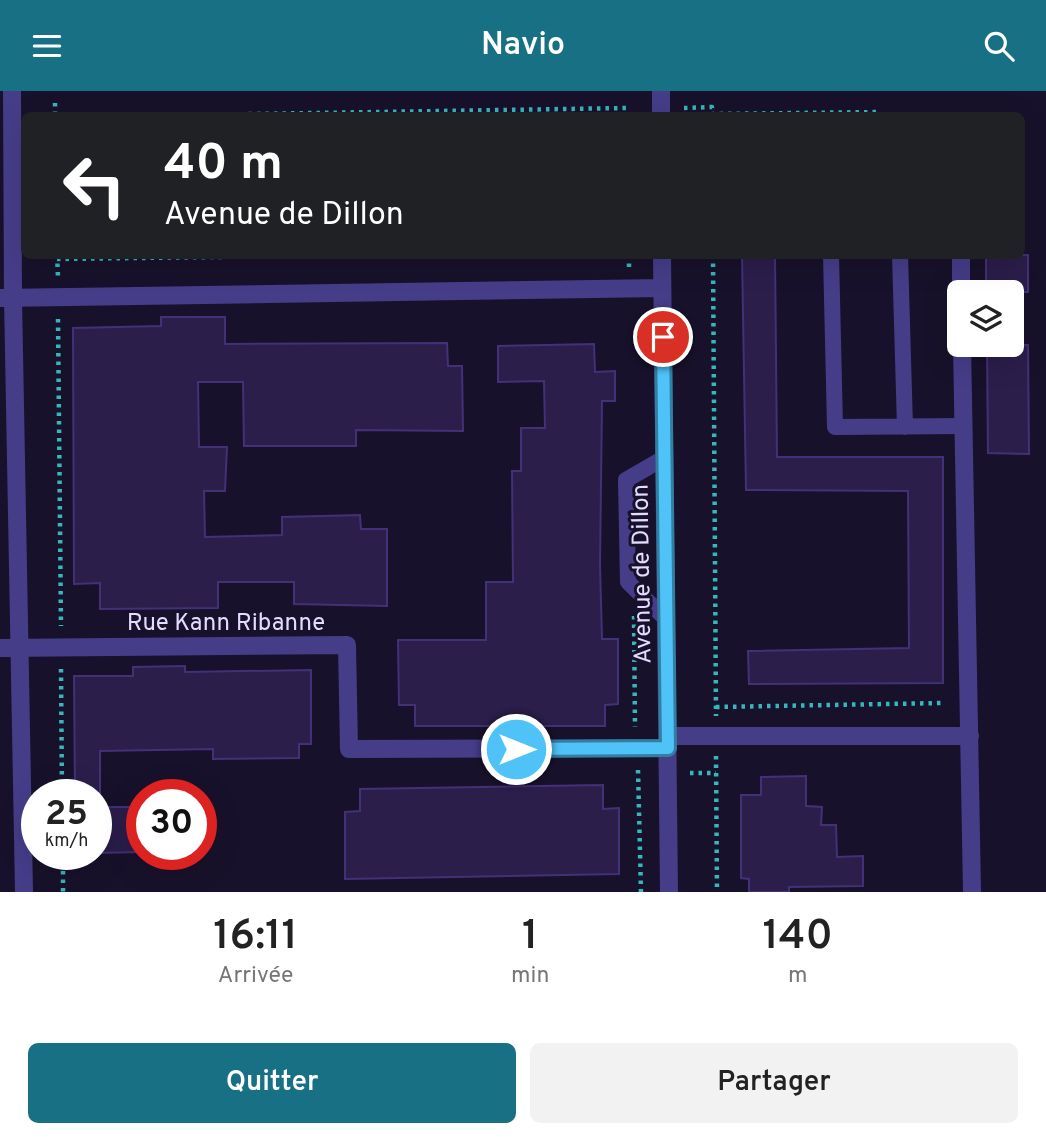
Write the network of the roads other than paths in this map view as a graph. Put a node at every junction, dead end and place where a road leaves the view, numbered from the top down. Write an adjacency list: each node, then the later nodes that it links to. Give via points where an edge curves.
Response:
1 (12, 91): 8 (street)
2 (662, 259): 7 (street, Avenue de Dillon)
3 (831, 259): 11 (lane, via 835,428)
4 (900, 259): 11 (lane)
5 (961, 259): 6 (street)
6 (961, 280)
7 (662, 288): 8 (street); 12 (street, Avenue de Dillon)
8 (7, 298): 15 (street)
9 (962, 357): 10 (street)
10 (964, 426): 11 (lane); 16 (street)
11 (905, 427)
12 (664, 458): 13 (street, Avenue de Dillon); 13 (lane, via 626,480 628,582)
13 (666, 618): 17 (street, Avenue de Dillon)
14 (0, 648): 15 (street, Rue Kann Ribanne)
15 (19, 648): 17 (street, Rue Kann Ribanne, via 347,645 349,750); 18 (street)
16 (970, 736): 17 (street, via 716,736); 20 (street)
17 (668, 742): 19 (street, Avenue de Dillon)
18 (24, 892)
19 (669, 892)
20 (972, 892)

